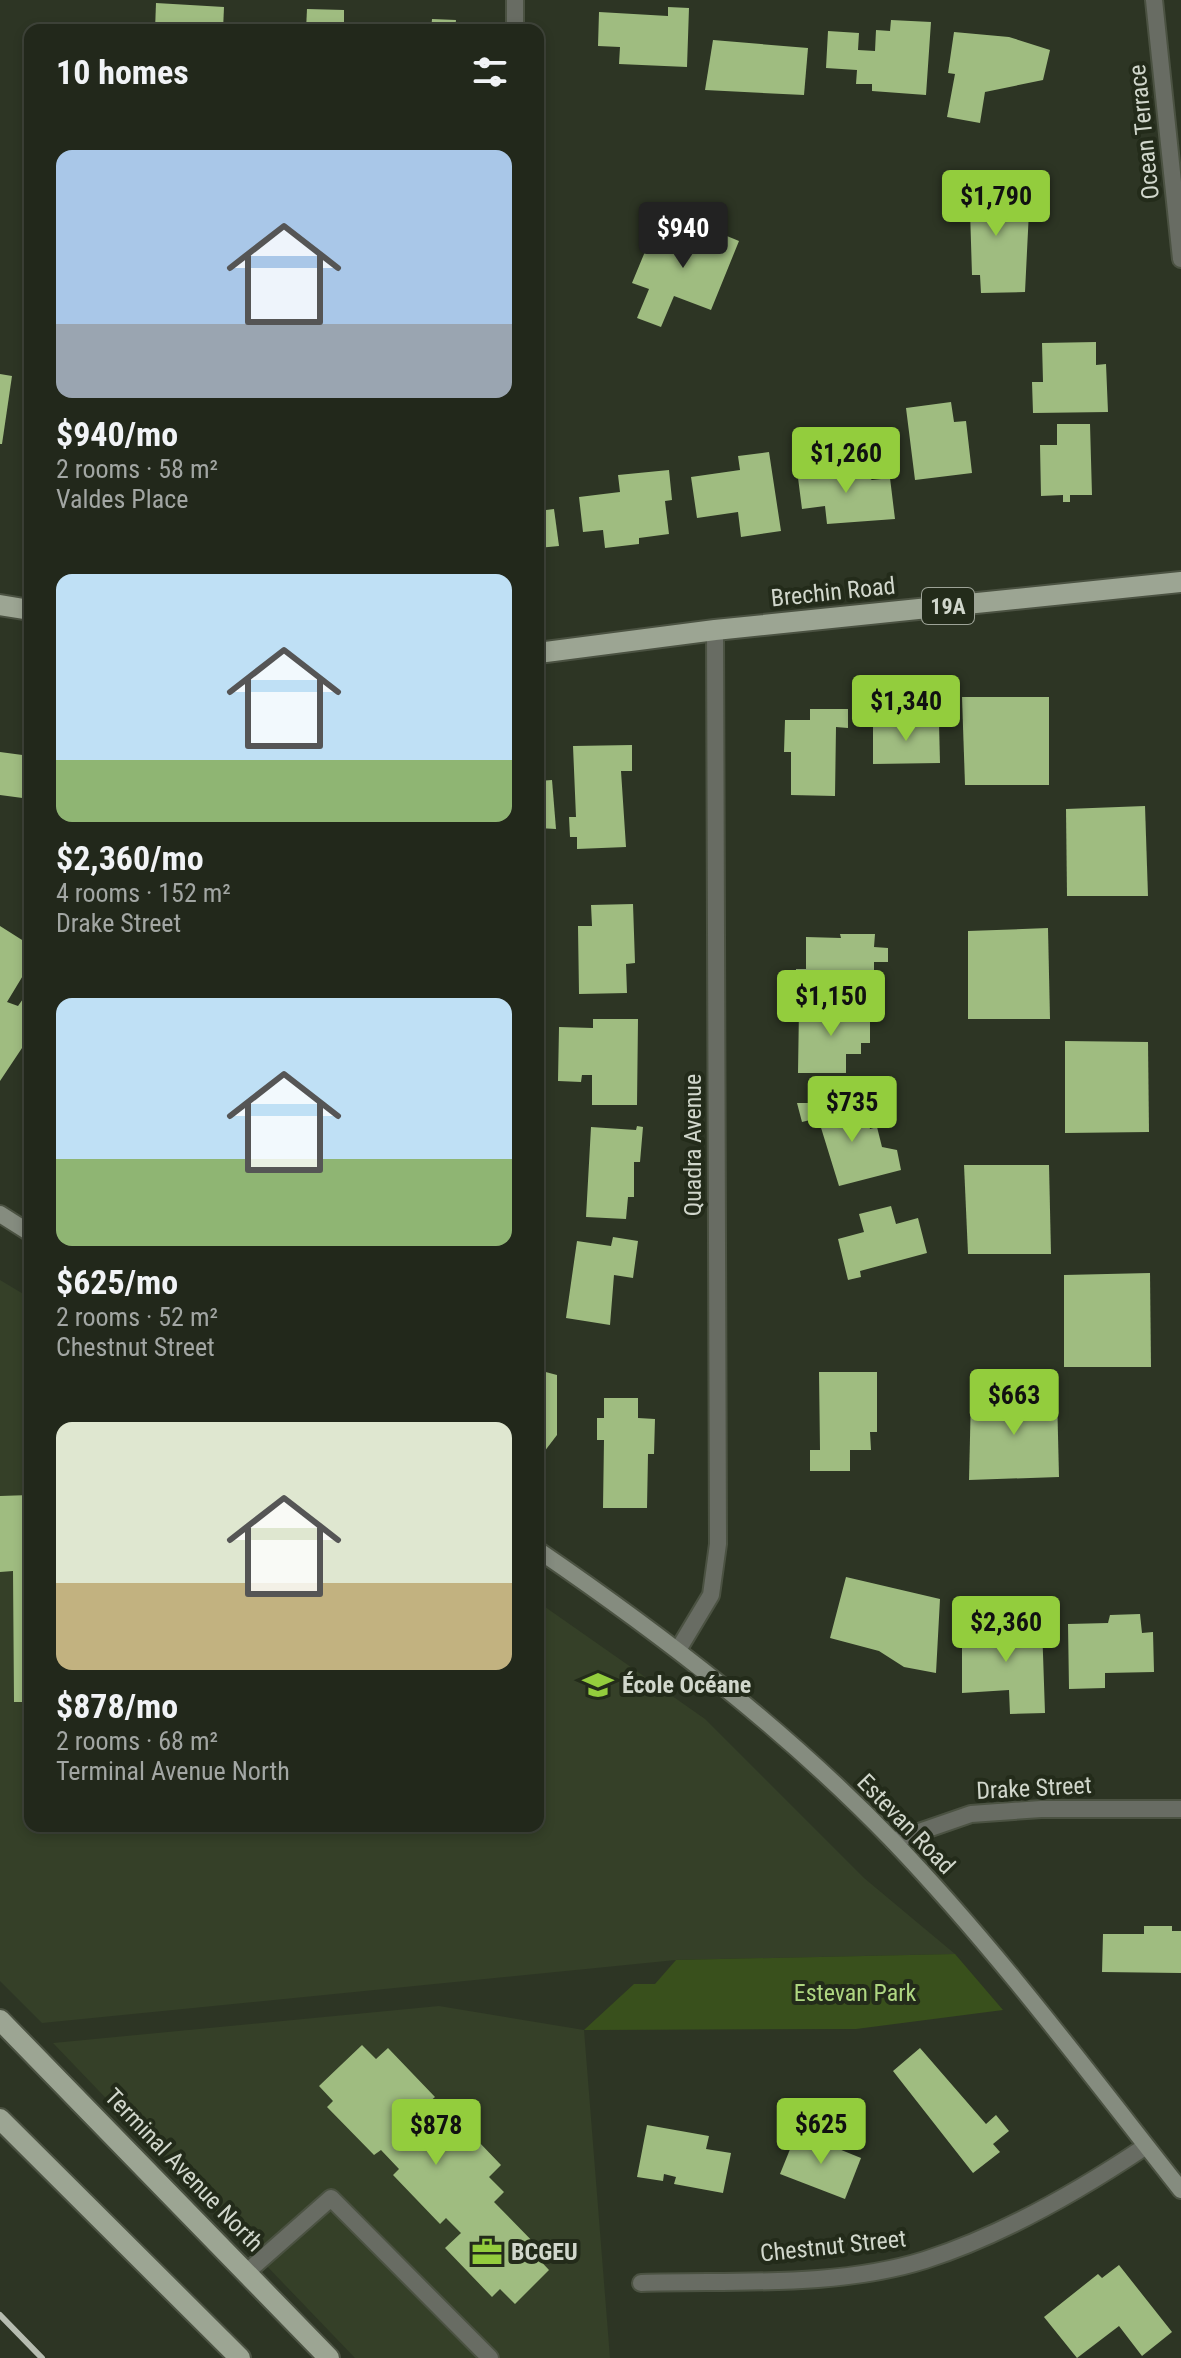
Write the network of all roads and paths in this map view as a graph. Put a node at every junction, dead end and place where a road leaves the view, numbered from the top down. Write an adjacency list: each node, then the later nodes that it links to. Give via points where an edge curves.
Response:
1 (515, 0): 3 (street)
2 (1154, 0): 4 (street, Ocean Terrace)
3 (515, 24)
4 (1181, 259)
5 (1181, 582): 8 (main road, Brechin Road / 19A)
6 (0, 605): 7 (main road)
7 (24, 609)
8 (715, 630): 9 (main road, Brechin Road / 19A); 13 (street, Quadra Avenue, via 718,1544 711,1595)
9 (544, 652)
10 (0, 1214): 11 (street)
11 (24, 1229)
12 (544, 1554): 13 (street, Estevan Road)
13 (678, 1650): 15 (street, Estevan Road, via 785,1739)
14 (1181, 1809): 15 (street, Drake Street, via 971,1814)
15 (893, 1841): 18 (street, Estevan Road, via 1018,1984)
16 (0, 2020): 20 (main road, Terminal Avenue North)
17 (0, 2119): 22 (main road)
18 (1146, 2146): 19 (street, Estevan Road); 21 (street, Chestnut Street, via 1020,2219 923,2260 813,2277)
19 (1181, 2190)
20 (247, 2272): 23 (main road, Terminal Avenue North); 24 (street, via 331,2198)
21 (641, 2283)
22 (240, 2358)
23 (329, 2358)
24 (490, 2358)

